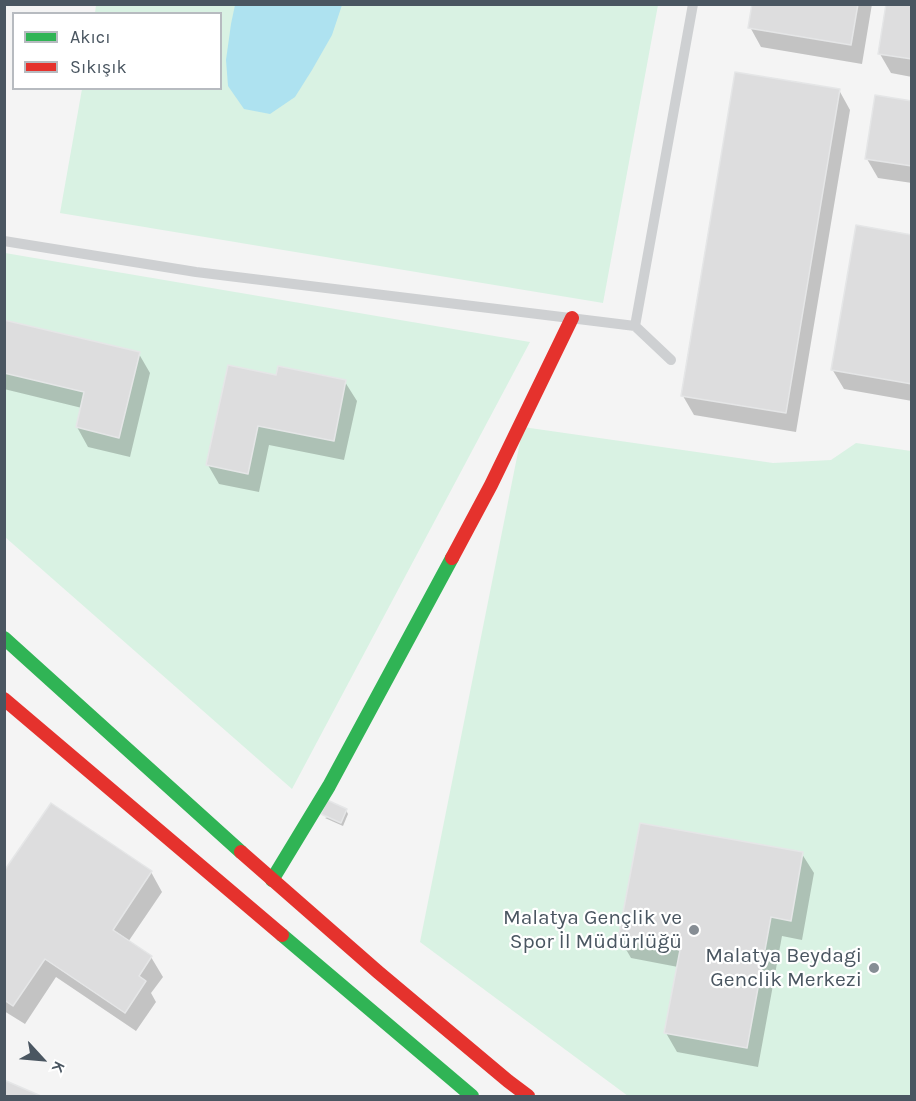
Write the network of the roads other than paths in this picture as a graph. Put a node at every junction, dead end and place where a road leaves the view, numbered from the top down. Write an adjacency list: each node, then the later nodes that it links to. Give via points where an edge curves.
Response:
1 (693, 4): 4 (lane)
2 (4, 241): 3 (lane, via 196,272)
3 (572, 318): 4 (lane); 8 (main road, via 491,485 329,786)
4 (635, 326): 5 (lane)
5 (671, 360)
6 (4, 638): 8 (main road)
7 (4, 699): 9 (main road)
8 (272, 880): 10 (main road)
9 (472, 1096)
10 (528, 1096)

